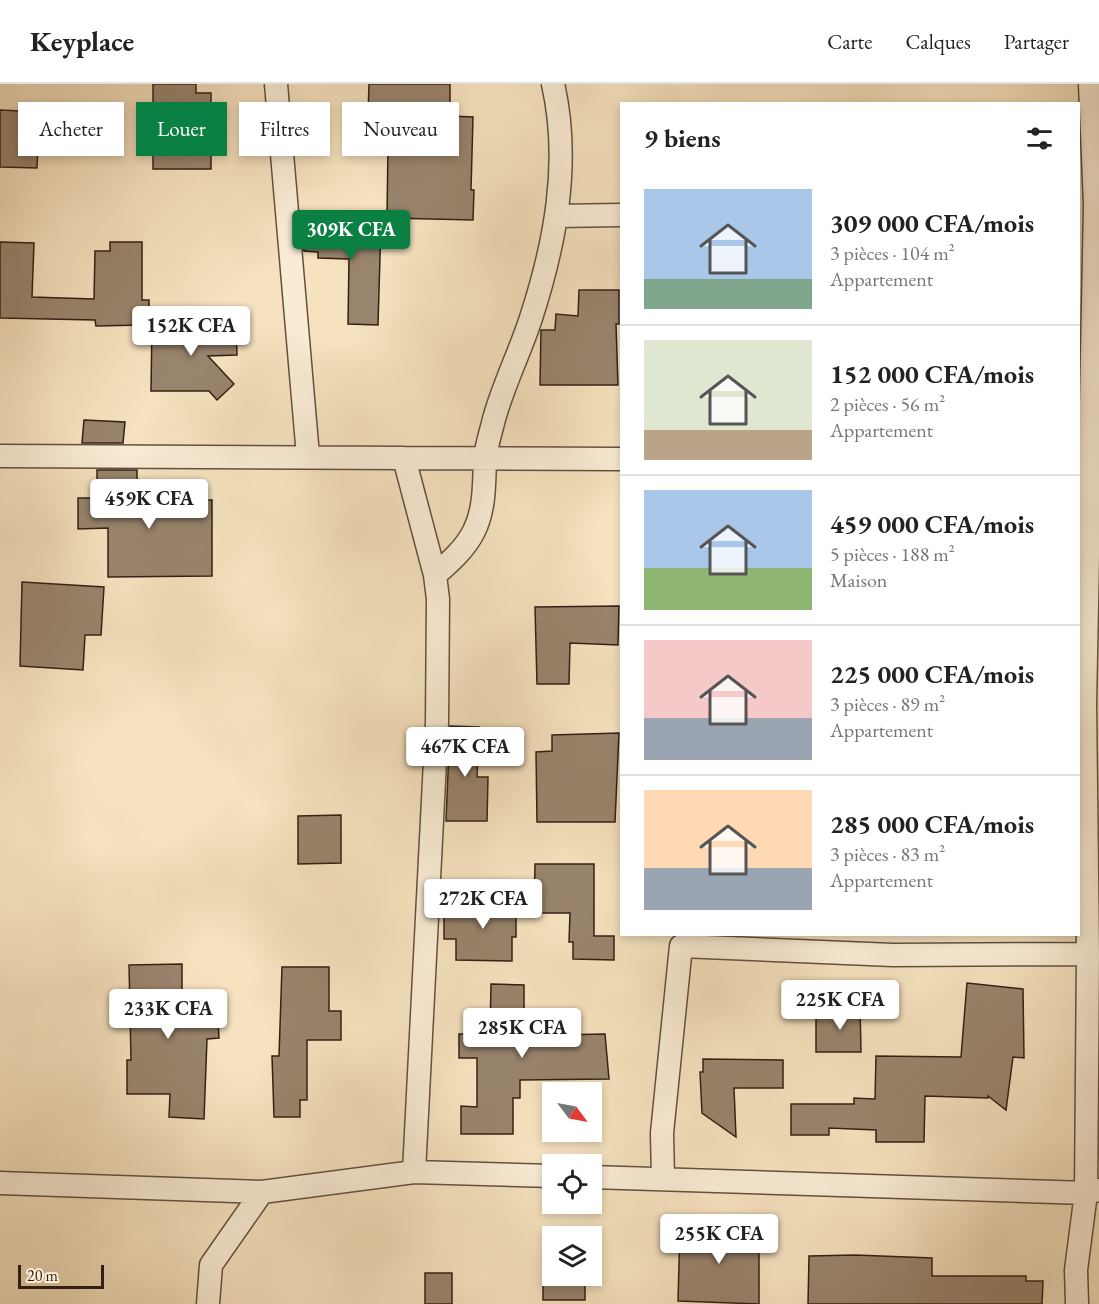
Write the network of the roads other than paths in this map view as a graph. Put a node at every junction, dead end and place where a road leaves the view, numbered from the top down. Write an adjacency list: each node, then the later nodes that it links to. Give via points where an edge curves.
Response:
1 (276, 84): 8 (street)
2 (553, 84): 6 (street, via 561,170)
3 (1090, 84): 4 (street)
4 (1087, 205): 12 (street)
5 (620, 215): 6 (street)
6 (556, 216): 9 (street, via 530,321)
7 (0, 456): 8 (street)
8 (308, 456): 10 (street)
9 (485, 457): 10 (street); 11 (street); 13 (street, via 483,499 474,531 457,555)
10 (404, 458): 13 (street)
11 (620, 459)
12 (1085, 465): 14 (street)
13 (435, 575): 15 (street, via 436,722)
14 (1088, 954): 18 (street, via 893,955 681,946 662,1132); 20 (street)
15 (414, 1172): 16 (street); 21 (street)
16 (542, 1176)
17 (602, 1177): 18 (street)
18 (663, 1179): 20 (street)
19 (0, 1183): 21 (street)
20 (1092, 1191): 23 (street, via 1076,1270)
21 (262, 1192): 22 (street, via 211,1265)
22 (208, 1304)
23 (1077, 1304)

